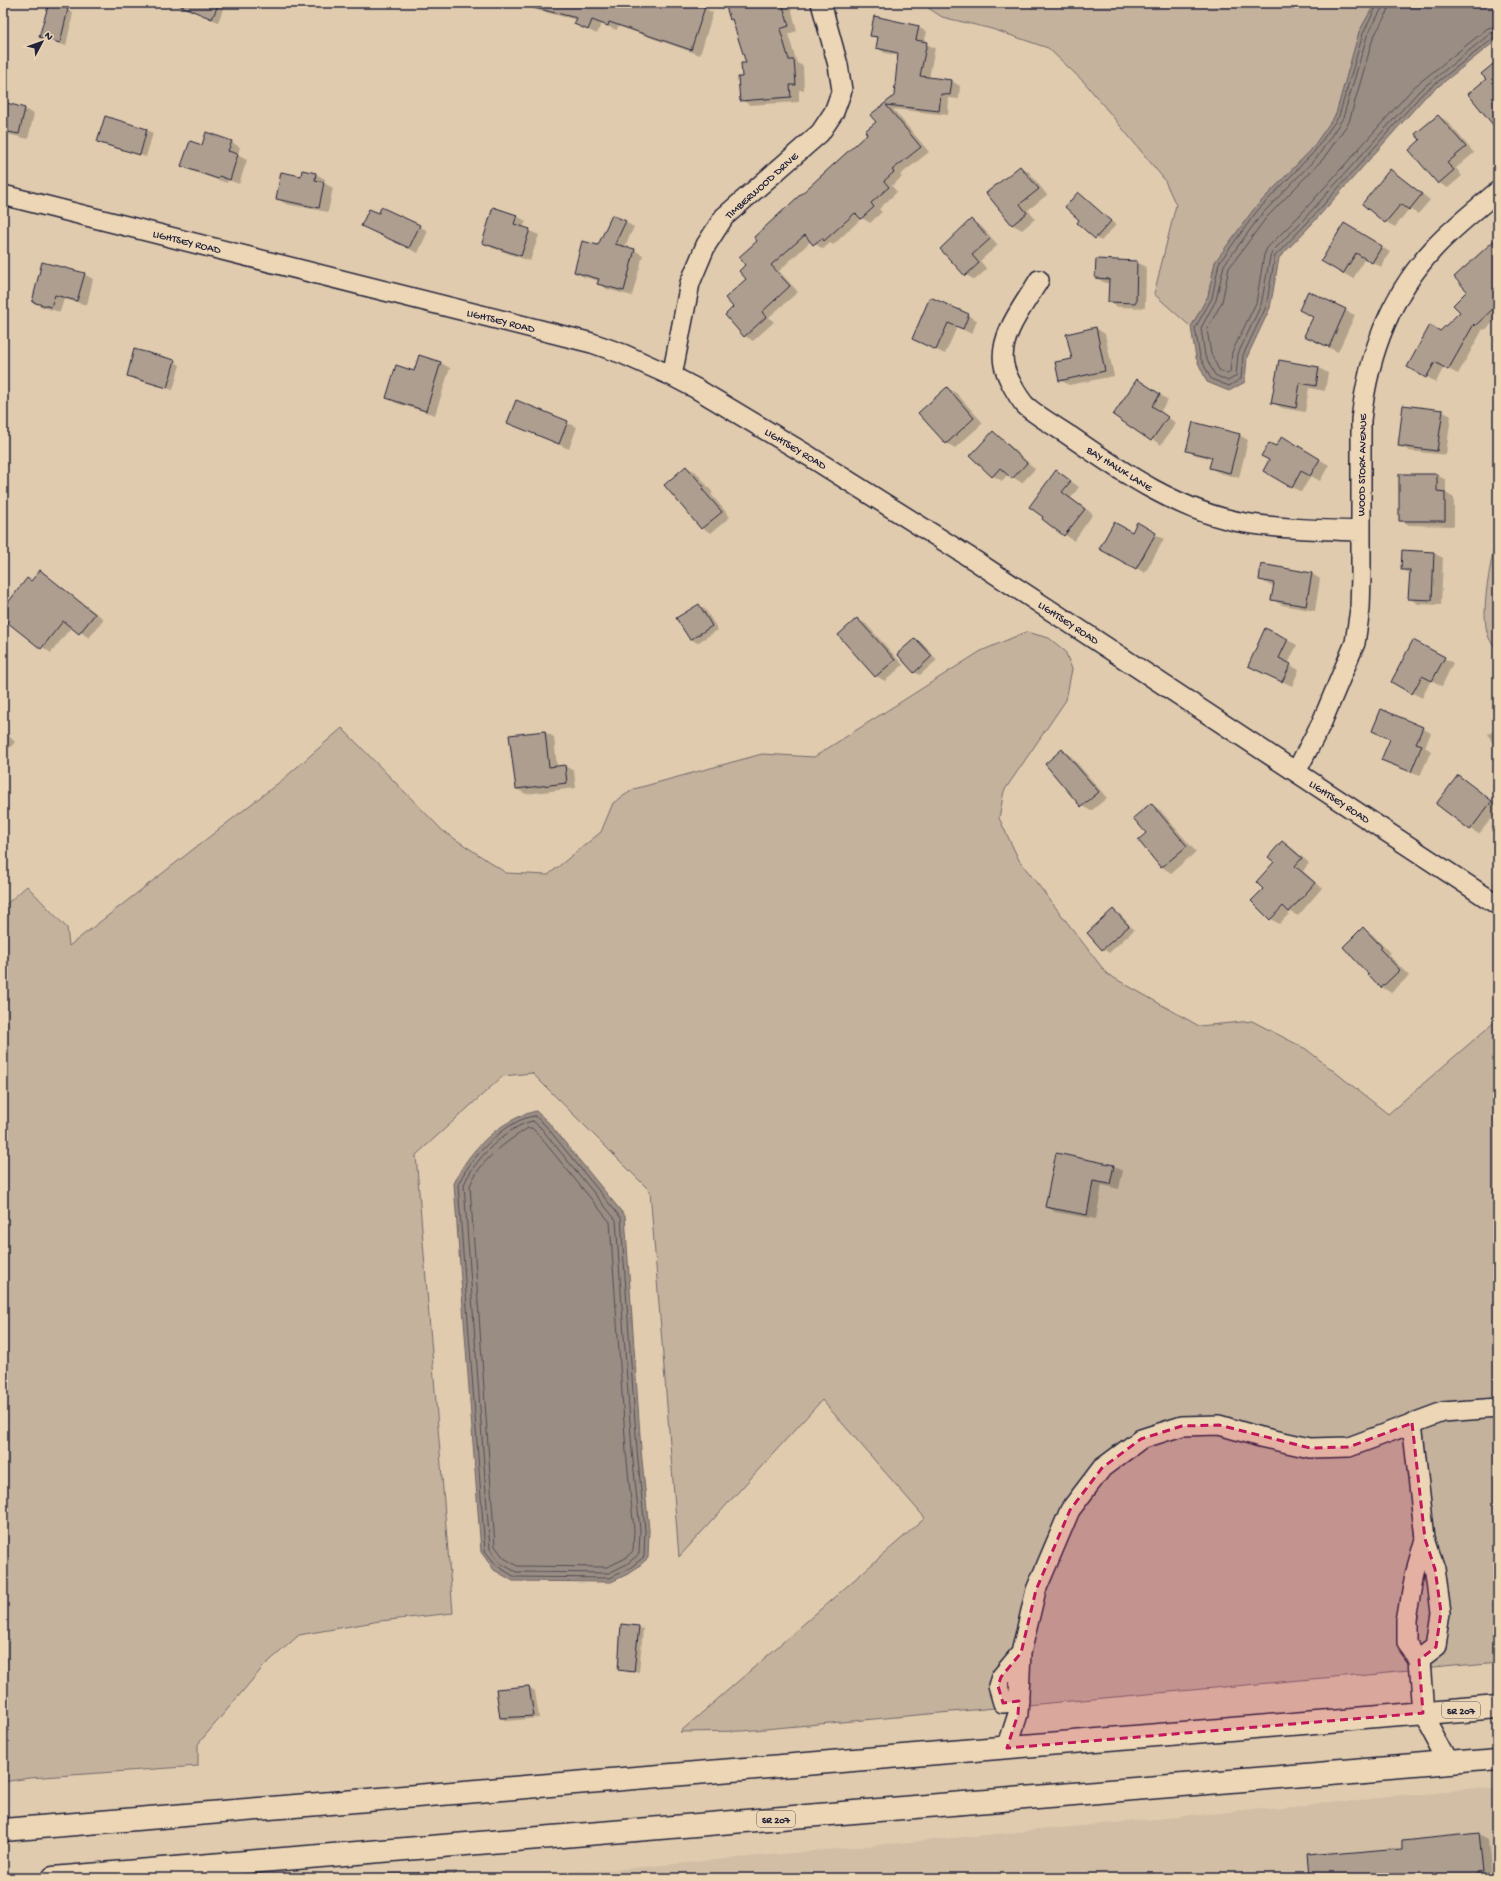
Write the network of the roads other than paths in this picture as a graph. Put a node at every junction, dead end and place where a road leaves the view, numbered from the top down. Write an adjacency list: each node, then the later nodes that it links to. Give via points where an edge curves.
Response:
1 (821, 3): 5 (street, TIMBERWOOD DRIVE, via 842,90 834,112 820,133 724,217 706,245 690,283)
2 (1498, 191): 6 (street, WOOD STORK AVENUE, via 1436,246 1394,305 1384,326 1368,372 1361,420)
3 (3, 195): 5 (street, LIGHTSEY ROAD, via 592,343)
4 (1040, 280): 6 (street, BAY HAWK LANE, via 1007,334 1003,349 1004,365 1010,381 1025,405 1144,485 1185,505 1245,523 1314,530)
5 (672, 376): 7 (street, LIGHTSEY ROAD, via 810,456 974,560)
6 (1360, 531): 7 (street, WOOD STORK AVENUE, via 1360,609 1354,643 1322,722)
7 (1296, 772): 8 (street, LIGHTSEY ROAD)
8 (1496, 900)
9 (1498, 1408): 10 (street, via 1443,1412)
10 (1412, 1423): 11 (street); 15 (street, via 1349,1447 1310,1448 1219,1425 1182,1426 1141,1439 1102,1468 1070,1510 1036,1590 1021,1653 1018,1714)
11 (1425, 1538): 12 (street, via 1415,1574 1407,1621 1407,1643); 12 (street, via 1435,1569 1441,1612 1436,1647)
12 (1419, 1660): 14 (street)
13 (1498, 1707): 14 (highway, SR 207)
14 (1423, 1713): 15 (highway, SR 207); 17 (street)
15 (1007, 1748): 18 (highway, SR 207)
16 (1498, 1760): 17 (highway, SR 207)
17 (1450, 1763): 19 (highway, SR 207)
18 (3, 1830)
19 (53, 1878)

